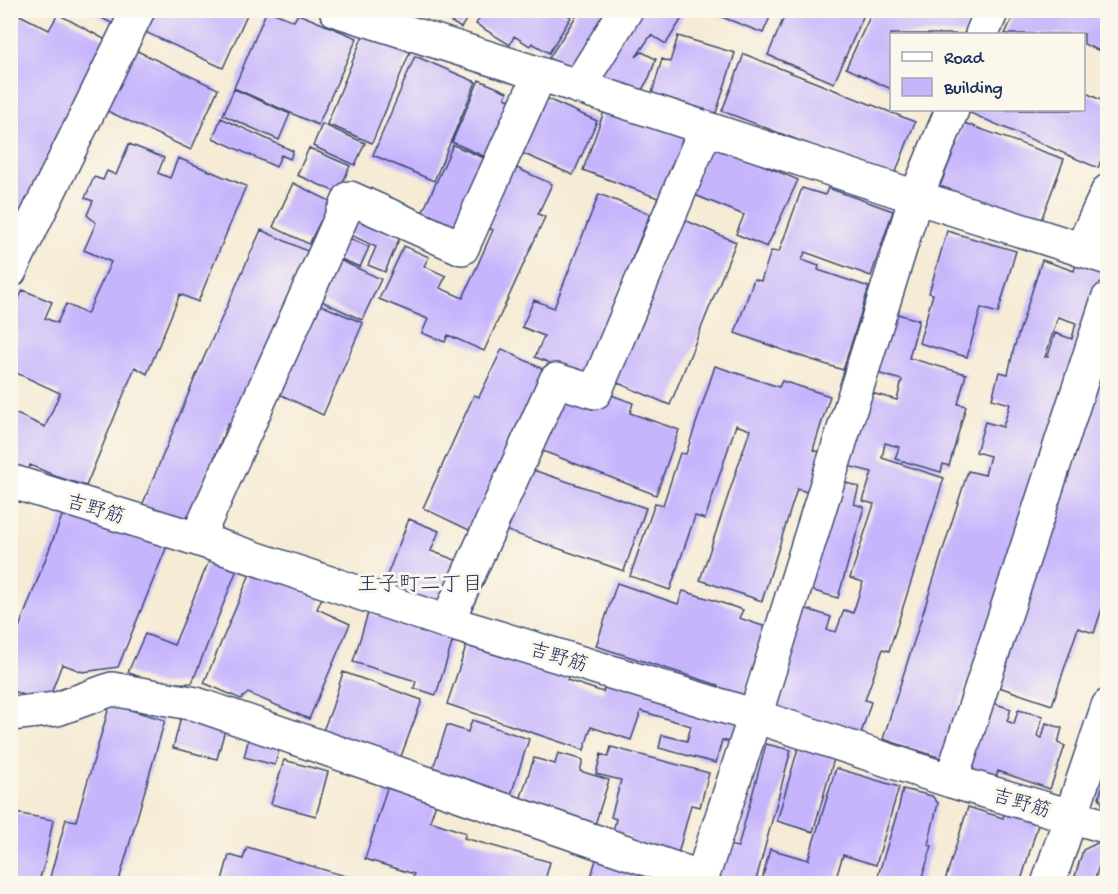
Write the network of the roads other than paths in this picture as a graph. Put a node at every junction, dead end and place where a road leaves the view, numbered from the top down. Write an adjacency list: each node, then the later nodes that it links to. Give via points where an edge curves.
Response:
1 (138, 10): 14 (street)
2 (336, 10): 5 (street)
3 (626, 10): 8 (street)
4 (992, 10): 6 (street)
5 (387, 18): 7 (street)
6 (982, 33)
7 (540, 74): 8 (street); 17 (street, via 462,248 350,198)
8 (578, 87): 10 (street)
9 (952, 111): 12 (street)
10 (706, 128): 12 (street); 18 (street, via 595,392 556,380)
11 (1107, 191): 13 (street)
12 (916, 197): 13 (street); 21 (street)
13 (1094, 254)
14 (10, 271)
15 (1107, 299): 22 (street)
16 (10, 481): 17 (street, 吉野筋)
17 (197, 539): 18 (street, 吉野筋)
18 (447, 622): 21 (street, 吉野筋)
19 (1107, 706): 23 (street)
20 (10, 714): 25 (street, via 57,709 112,689 196,704)
21 (755, 716): 22 (street, 吉野筋); 25 (street)
22 (951, 781): 23 (street, 吉野筋)
23 (1070, 817): 24 (street, 吉野筋); 26 (street)
24 (1107, 827)
25 (701, 881)
26 (1048, 884)

